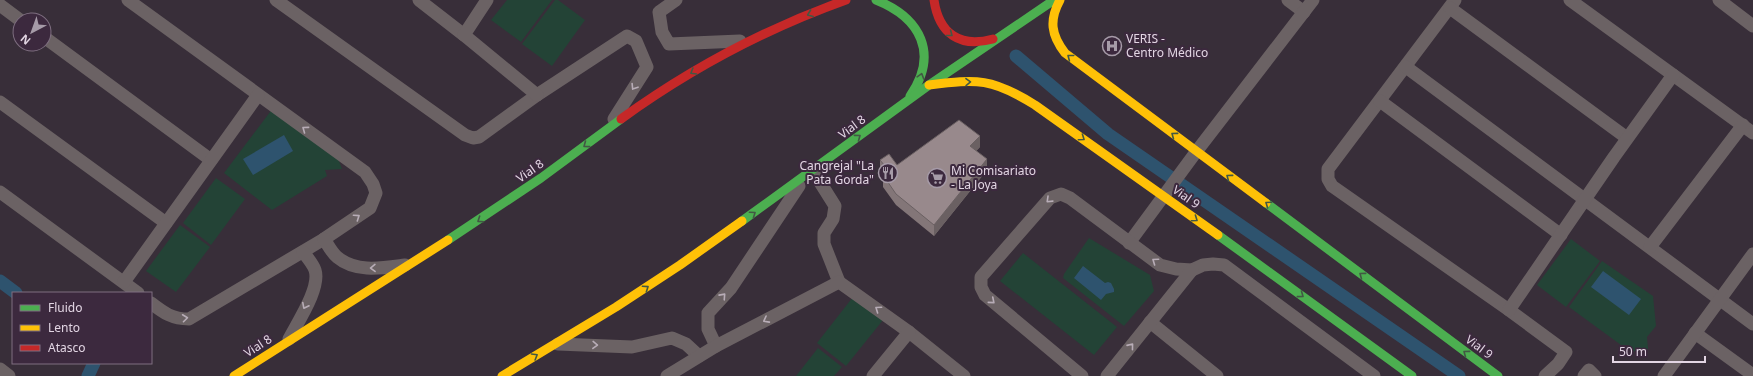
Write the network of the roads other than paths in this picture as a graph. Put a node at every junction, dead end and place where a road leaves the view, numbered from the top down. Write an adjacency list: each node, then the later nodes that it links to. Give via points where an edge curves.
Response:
1 (128, 0): 27 (street)
2 (276, 0): 28 (street, via 465,135 473,138 479,137)
3 (419, 0): 20 (street)
4 (487, 0): 20 (street)
5 (676, 0): 22 (street, via 659,12 662,32 669,44)
6 (847, 0): 22 (main road, Vial 8, one-way to 22)
7 (876, 0): 31 (main road, one-way to 7, via 918,85 924,66 923,46 910,19 894,6)
8 (934, 0): 21 (main road, one-way to 21, via 940,23 959,40 985,43)
9 (1054, 0): 21 (main road, Vial 8)
10 (1060, 0): 35 (main road, one-way to 10, via 1065,53 1053,36 1051,26 1054,10)
11 (1288, 0): 17 (street)
12 (1313, 0): 17 (street)
13 (1570, 0): 25 (street)
14 (1719, 0): 19 (street)
15 (1453, 4): 24 (street); 34 (street)
16 (3, 6): 18 (street)
17 (1304, 12): 35 (street)
18 (12, 13)
19 (1753, 26)
20 (464, 35): 28 (street)
21 (1000, 35): 26 (main road, Vial 8)
22 (748, 41): 32 (main road, Vial 8, one-way to 32, via 666,88)
23 (52, 43): 36 (street)
24 (1406, 67): 29 (street); 40 (street)
25 (1673, 75): 33 (street); 34 (street)
26 (929, 85): 31 (main road, Vial 8); 39 (main road, Vial 9, one-way to 39, via 970,81 1002,86 1035,105)
27 (258, 95): 36 (street); 43 (street, one-way to 27, via 370,208 376,193 373,184 365,172)
28 (537, 95): 32 (street, one-way to 32, via 627,36 636,41 647,67)
29 (1380, 101): 42 (street); 55 (street, via 1328,169 1328,179 1332,186)
30 (0, 102): 41 (street)
31 (898, 107): 37 (main road, Vial 8, one-way to 31)
32 (608, 129): 48 (main road, Vial 8, one-way to 48, via 534,183)
33 (1748, 129): 45 (street)
34 (1627, 138): 40 (street)
35 (1196, 152): 39 (street); 77 (main road, Vial 9, one-way to 35)
36 (211, 160): 41 (street)
37 (810, 174): 51 (street, via 835,206 832,219 824,233 824,244); 61 (main road, Vial 8, one-way to 37, via 680,265); 62 (street, one-way to 37, via 708,329 708,313 731,288)
38 (0, 192): 50 (street)
39 (1163, 196): 44 (street); 76 (main road, Vial 9, one-way to 76)
40 (1585, 200): 42 (street); 45 (street)
41 (166, 223): 50 (street)
42 (1561, 235): 55 (street)
43 (324, 239): 46 (street); 48 (street, one-way to 43, via 371,269 354,266 336,256)
44 (1129, 243): 49 (street, one-way to 44, via 1160,265); 72 (street, one-way to 72, via 1070,198 1061,194 1056,195 1050,198 981,277 981,287 985,295)
45 (1650, 247): 53 (street)
46 (303, 252): 54 (street, one-way to 46, via 167,315 189,319); 60 (street, one-way to 60, via 314,268 317,279)
47 (1753, 254): 53 (street)
48 (412, 264): 60 (main road, Vial 8)
49 (1192, 270): 56 (street); 75 (street, via 1203,265 1224,265)
50 (124, 282): 52 (street)
51 (839, 282): 58 (street, one-way to 51); 62 (street, one-way to 62)
52 (137, 292)
53 (1720, 299): 57 (street); 59 (street)
54 (152, 304)
55 (1509, 310): 78 (street, via 1566,352)
56 (1150, 322): 73 (street, one-way to 56); 74 (street)
57 (1753, 324)
58 (910, 332): 70 (street); 71 (street)
59 (1695, 333): 65 (street); 79 (street)
60 (287, 342): 67 (main road, Vial 8)
61 (556, 344): 63 (street, one-way to 63, via 632,347 672,338 686,344); 68 (main road, Vial 8, one-way to 61)
62 (716, 346): 63 (street)
63 (699, 356): 69 (street)
64 (0, 369): 66 (street)
65 (1753, 375)
66 (9, 376)
67 (234, 376)
68 (502, 376)
69 (666, 376)
70 (873, 376)
71 (964, 376)
72 (1082, 376)
73 (1106, 376)
74 (1217, 376)
75 (1374, 376)
76 (1412, 376)
77 (1498, 376)
78 (1545, 376)
79 (1664, 376)

